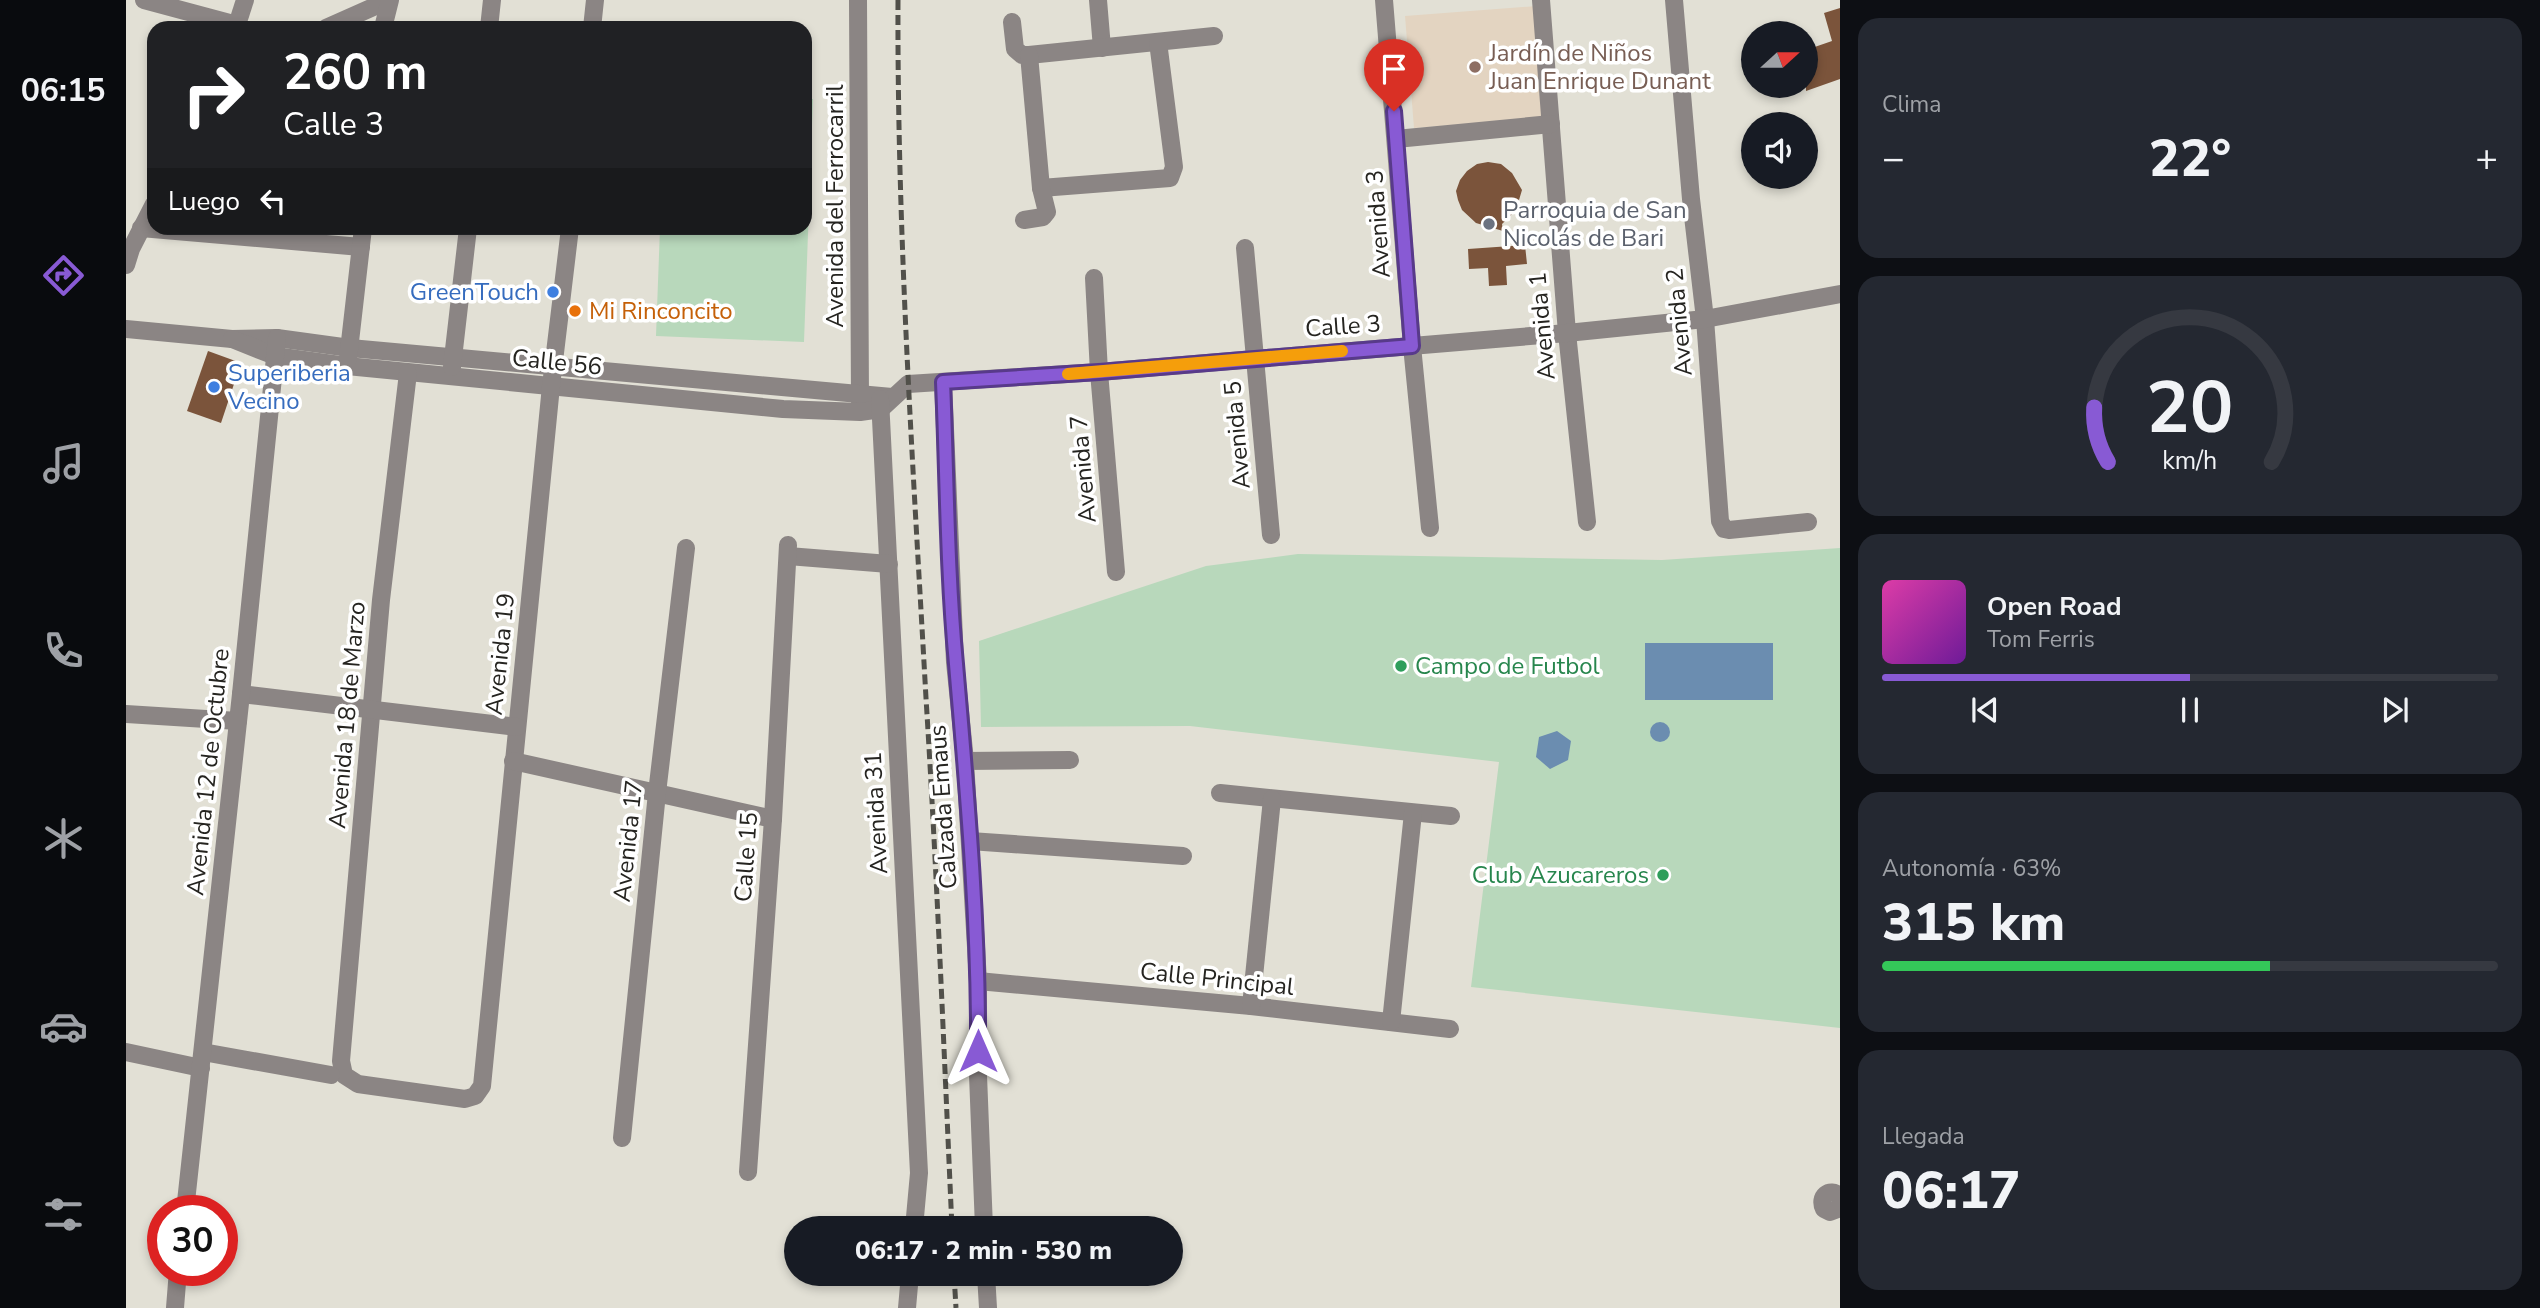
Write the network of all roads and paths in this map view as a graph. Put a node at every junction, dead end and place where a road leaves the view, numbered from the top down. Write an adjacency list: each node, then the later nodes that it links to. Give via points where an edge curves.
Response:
1 (145, 0): 11 (street)
2 (245, 0): 12 (street)
3 (389, 0): 13 (street); 14 (street)
4 (492, 0): 15 (street)
5 (595, 0): 16 (street)
6 (859, 0): 52 (street, Avenida del Ferrocarril)
7 (1098, 0): 20 (street)
8 (1384, 0): 23 (street, Avenida 3)
9 (1541, 0): 22 (street, Avenida 1)
10 (1674, 0): 38 (street, Avenida 2)
11 (216, 21)
12 (238, 21)
13 (342, 21)
14 (384, 21)
15 (490, 21)
16 (593, 21)
17 (1012, 22): 21 (street, via 1015,49)
18 (1214, 36): 19 (street)
19 (1158, 42): 20 (street); 24 (street, via 1174,167 1170,178)
20 (1102, 48): 21 (street)
21 (1029, 55): 24 (street)
22 (1551, 124): 23 (street); 40 (street, Avenida 1)
23 (1396, 139): 41 (street, Avenida 3)
24 (1041, 188): 26 (street, via 1047,212)
25 (147, 217): 27 (street)
26 (1024, 220)
27 (141, 228): 28 (street); 35 (street)
28 (147, 229)
29 (222, 235): 33 (street)
30 (362, 235): 33 (street)
31 (467, 235): 43 (street)
32 (569, 235): 46 (street, Avenida 19)
33 (360, 247): 44 (street)
34 (1245, 248): 45 (street, Avenida 5)
35 (126, 265)
36 (1094, 278): 47 (street, Avenida 7)
37 (1840, 294): 38 (street, Calle 3)
38 (1704, 318): 40 (street, Calle 3); 56 (street, Avenida 2, via 1721,526 1729,530)
39 (126, 329): 42 (street, Calle 56)
40 (1567, 333): 41 (street, Calle 3); 55 (street, Avenida 1)
41 (1412, 346): 45 (street, Calle 3); 57 (street, Avenida 3)
42 (276, 347): 44 (street, Calle 56); 62 (street, Avenida 12 de Octubre)
43 (453, 356): 44 (street, Calle 56); 46 (street, Calle 56); 49 (street)
44 (348, 357): 48 (street, Calle 56)
45 (1254, 358): 47 (street, Calle 3); 58 (street, Avenida 5)
46 (553, 367): 51 (street, Avenida 19); 52 (street, Calle 56)
47 (1099, 372): 50 (street, Calle 3); 61 (street, Avenida 7)
48 (408, 373): 49 (street, Calle 56); 63 (street, Avenida 18 de Marzo)
49 (451, 376): 51 (street, Calle 56)
50 (943, 382): 53 (street, Calle 3, via 908,384); 69 (street, Calzada Emaus, via 955,662)
51 (551, 386): 54 (street, Calle 56); 66 (street, Avenida 19)
52 (860, 393): 53 (street, Calle 56); 54 (street, Avenida del Ferrocarril)
53 (885, 401): 54 (street, Calle 56); 60 (street, Avenida 31)
54 (860, 412)
55 (1587, 522)
56 (1808, 522)
57 (1430, 528)
58 (1271, 535)
59 (686, 548): 70 (street, Avenida 17)
60 (889, 564): 75 (street, Calle 15, via 788,550); 90 (street, Avenida 31, via 919,1173)
61 (1116, 572)
62 (242, 694): 63 (street); 65 (street, Avenida 12 de Octubre)
63 (371, 709): 66 (street); 84 (street, Avenida 18 de Marzo)
64 (126, 714): 65 (street)
65 (238, 721): 83 (street, Avenida 12 de Octubre)
66 (517, 727): 68 (street, Avenida 19)
67 (1070, 760): 69 (street)
68 (513, 761): 70 (street); 84 (street, Avenida 19, via 482,1086 475,1096 465,1099 358,1084)
69 (965, 761): 76 (street, Calzada Emaus)
70 (657, 793): 75 (street); 85 (street, Avenida 17)
71 (1220, 793): 72 (street)
72 (1272, 799): 73 (street); 79 (street)
73 (1413, 813): 74 (street); 80 (street)
74 (1451, 816)
75 (773, 818): 86 (street, Calle 15)
76 (970, 841): 77 (street); 78 (street, Calzada Emaus)
77 (1183, 856)
78 (978, 981): 79 (street, Calle Principal); 91 (street, Calzada Emaus)
79 (1251, 1006): 80 (street, Calle Principal)
80 (1391, 1022): 81 (street, Calle Principal)
81 (1450, 1029)
82 (126, 1052): 83 (street)
83 (202, 1060): 84 (street); 87 (street, Avenida 12 de Octubre)
84 (336, 1068)
85 (622, 1139)
86 (748, 1172)
87 (187, 1195)
88 (1840, 1196): 89 (street, via 1829,1192 1822,1203 1830,1212)
89 (1840, 1208)
90 (915, 1216)
91 (984, 1216)
92 (177, 1286): 95 (street)
93 (909, 1286): 96 (street)
94 (987, 1286): 97 (street)
95 (175, 1308)
96 (907, 1308)
97 (988, 1308)

